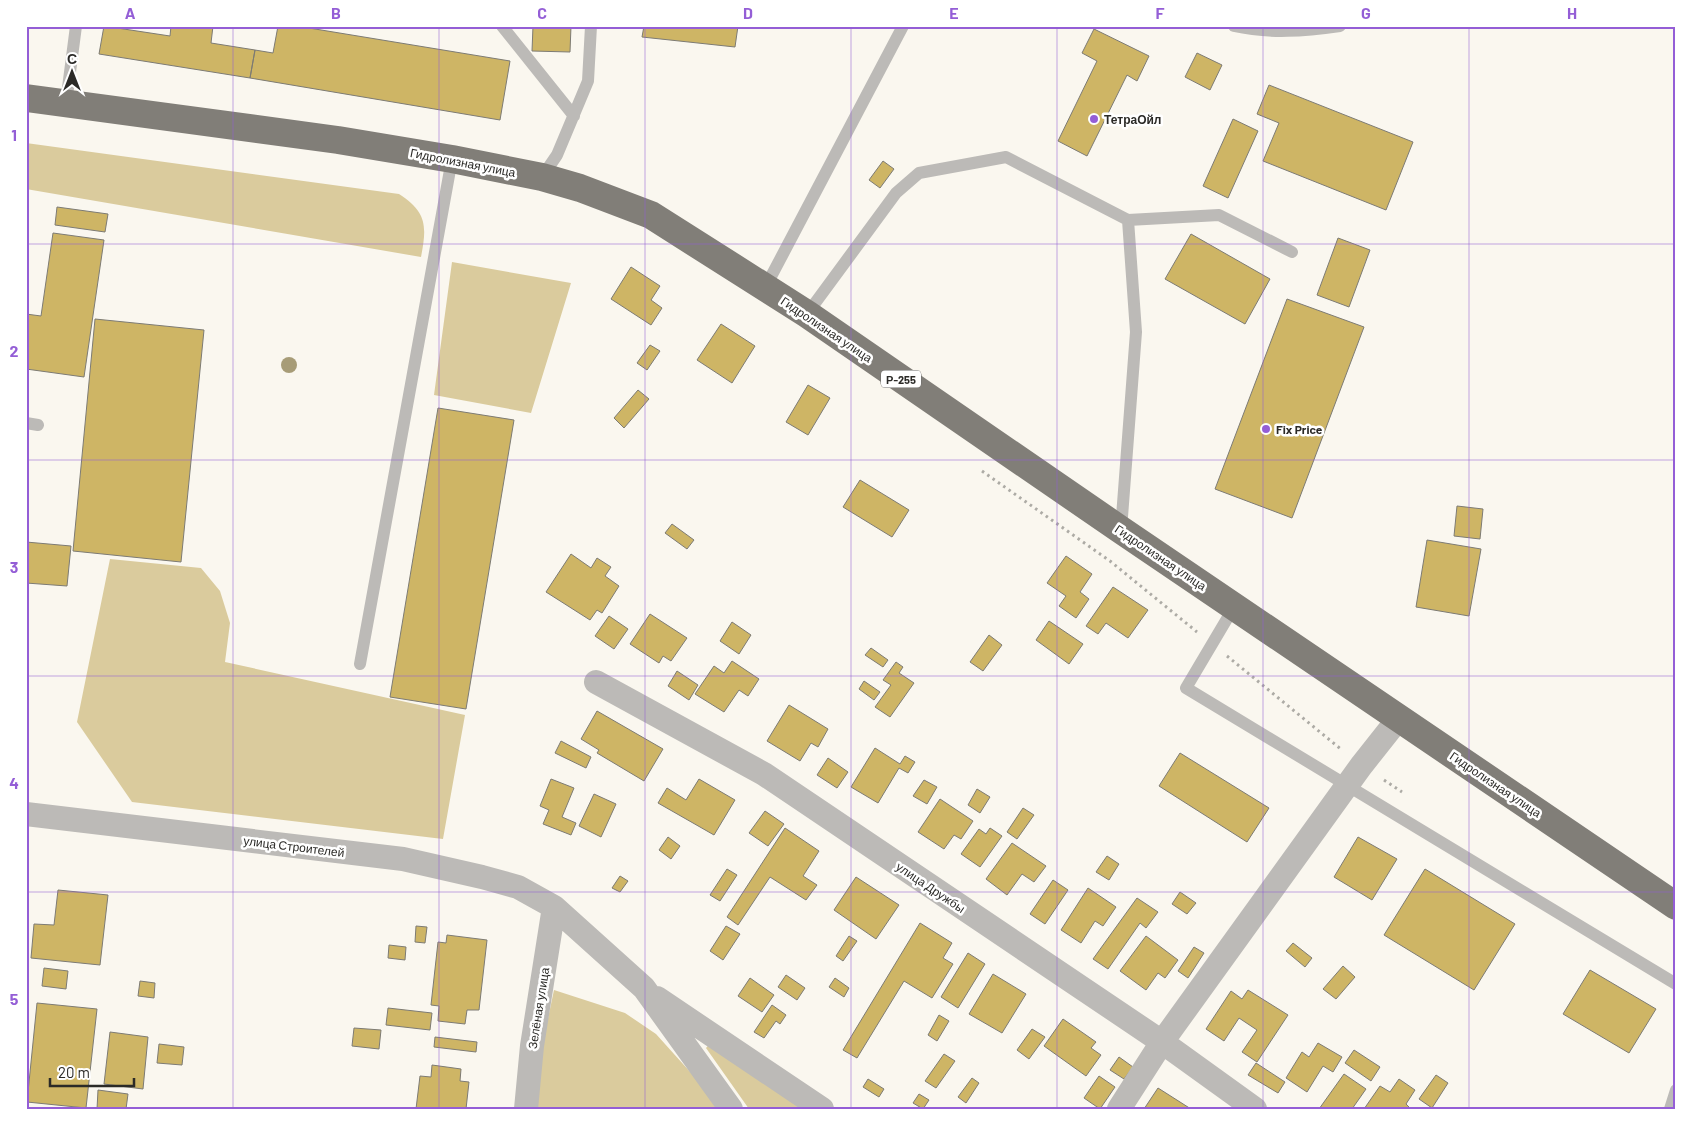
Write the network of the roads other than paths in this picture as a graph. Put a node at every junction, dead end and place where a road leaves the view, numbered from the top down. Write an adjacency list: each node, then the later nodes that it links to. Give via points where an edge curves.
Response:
1 (76, 26): 8 (lane)
2 (502, 26): 9 (lane)
3 (592, 26): 9 (lane, via 588,82)
4 (903, 26): 14 (lane)
5 (1234, 26): 6 (lane, via 1273,32)
6 (1340, 26)
7 (26, 98): 8 (highway, Гидролизная улица / Р-255)
8 (66, 103): 10 (highway, Гидролизная улица / Р-255)
9 (574, 116): 11 (lane, via 557,155)
10 (452, 159): 11 (highway, Гидролизная улица / Р-255); 18 (lane)
11 (542, 177): 14 (highway, Гидролизная улица / Р-255, via 651,215)
12 (1128, 220): 13 (lane, via 1219,215); 15 (lane, via 1006,157 919,173 896,192); 16 (lane, via 1136,332)
13 (1292, 252)
14 (765, 288): 15 (highway, Гидролизная улица / Р-255)
15 (807, 314): 16 (highway, Гидролизная улица / Р-255)
16 (1121, 530): 17 (highway, Гидролизная улица / Р-255)
17 (1234, 607): 20 (highway, Гидролизная улица / Р-255); 21 (lane, via 1186,688)
18 (360, 664)
19 (596, 682): 27 (street, улица Дружбы, via 764,774)
20 (1398, 718): 21 (street); 23 (highway, Гидролизная улица / Р-255)
21 (1347, 786): 25 (lane); 27 (street)
22 (26, 814): 24 (street, улица Строителей, via 403,860 518,887)
23 (1676, 906)
24 (554, 907): 26 (street, улица Строителей); 29 (street, Зелёная улица, via 532,1046)
25 (1676, 984)
26 (644, 988): 30 (street); 31 (street)
27 (1162, 1042): 32 (street); 33 (street, улица Дружбы)
28 (1676, 1090): 34 (lane)
29 (526, 1109)
30 (731, 1109)
31 (822, 1109)
32 (1119, 1109)
33 (1255, 1109)
34 (1670, 1109)

